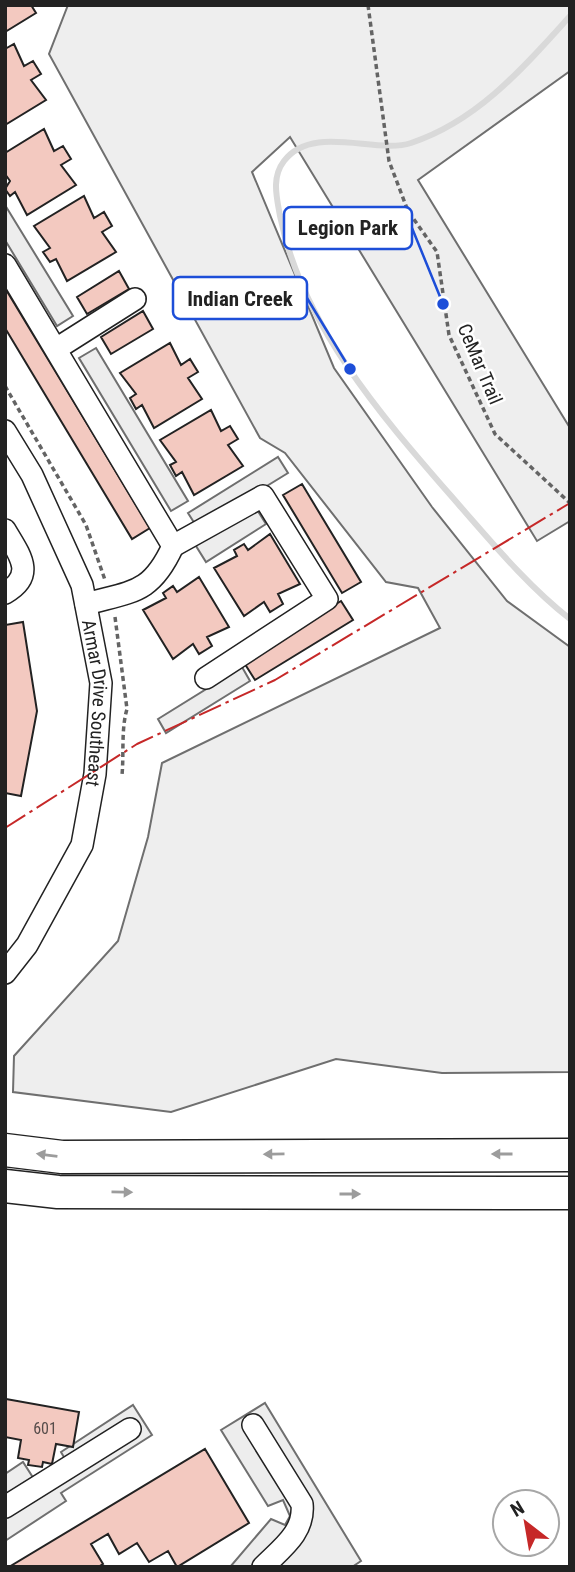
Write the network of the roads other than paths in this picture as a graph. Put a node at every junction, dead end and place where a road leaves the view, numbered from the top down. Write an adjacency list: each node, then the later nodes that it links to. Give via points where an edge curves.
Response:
1 (5, 264): 3 (street)
2 (135, 299): 3 (street)
3 (55, 349): 6 (street)
4 (5, 430): 8 (street, Armar Drive Southeast, via 32,475 82,585)
5 (5, 530): 7 (street, via 22,558 23,573 16,587)
6 (173, 546): 8 (street, via 162,571 142,589); 9 (street, via 263,496 327,599)
7 (5, 593)
8 (86, 604): 10 (street, Armar Drive Southeast, via 102,683 95,774 82,845 27,945)
9 (205, 677)
10 (5, 973)
11 (5, 1150): 12 (highway, one-way to 11, via 62,1157)
12 (570, 1155)
13 (5, 1186): 14 (highway, one-way to 14, via 85,1192)
14 (570, 1193)
15 (253, 1425): 18 (street, via 302,1504 303,1520 293,1537)
16 (130, 1429): 17 (street)
17 (5, 1507)
18 (263, 1567)

